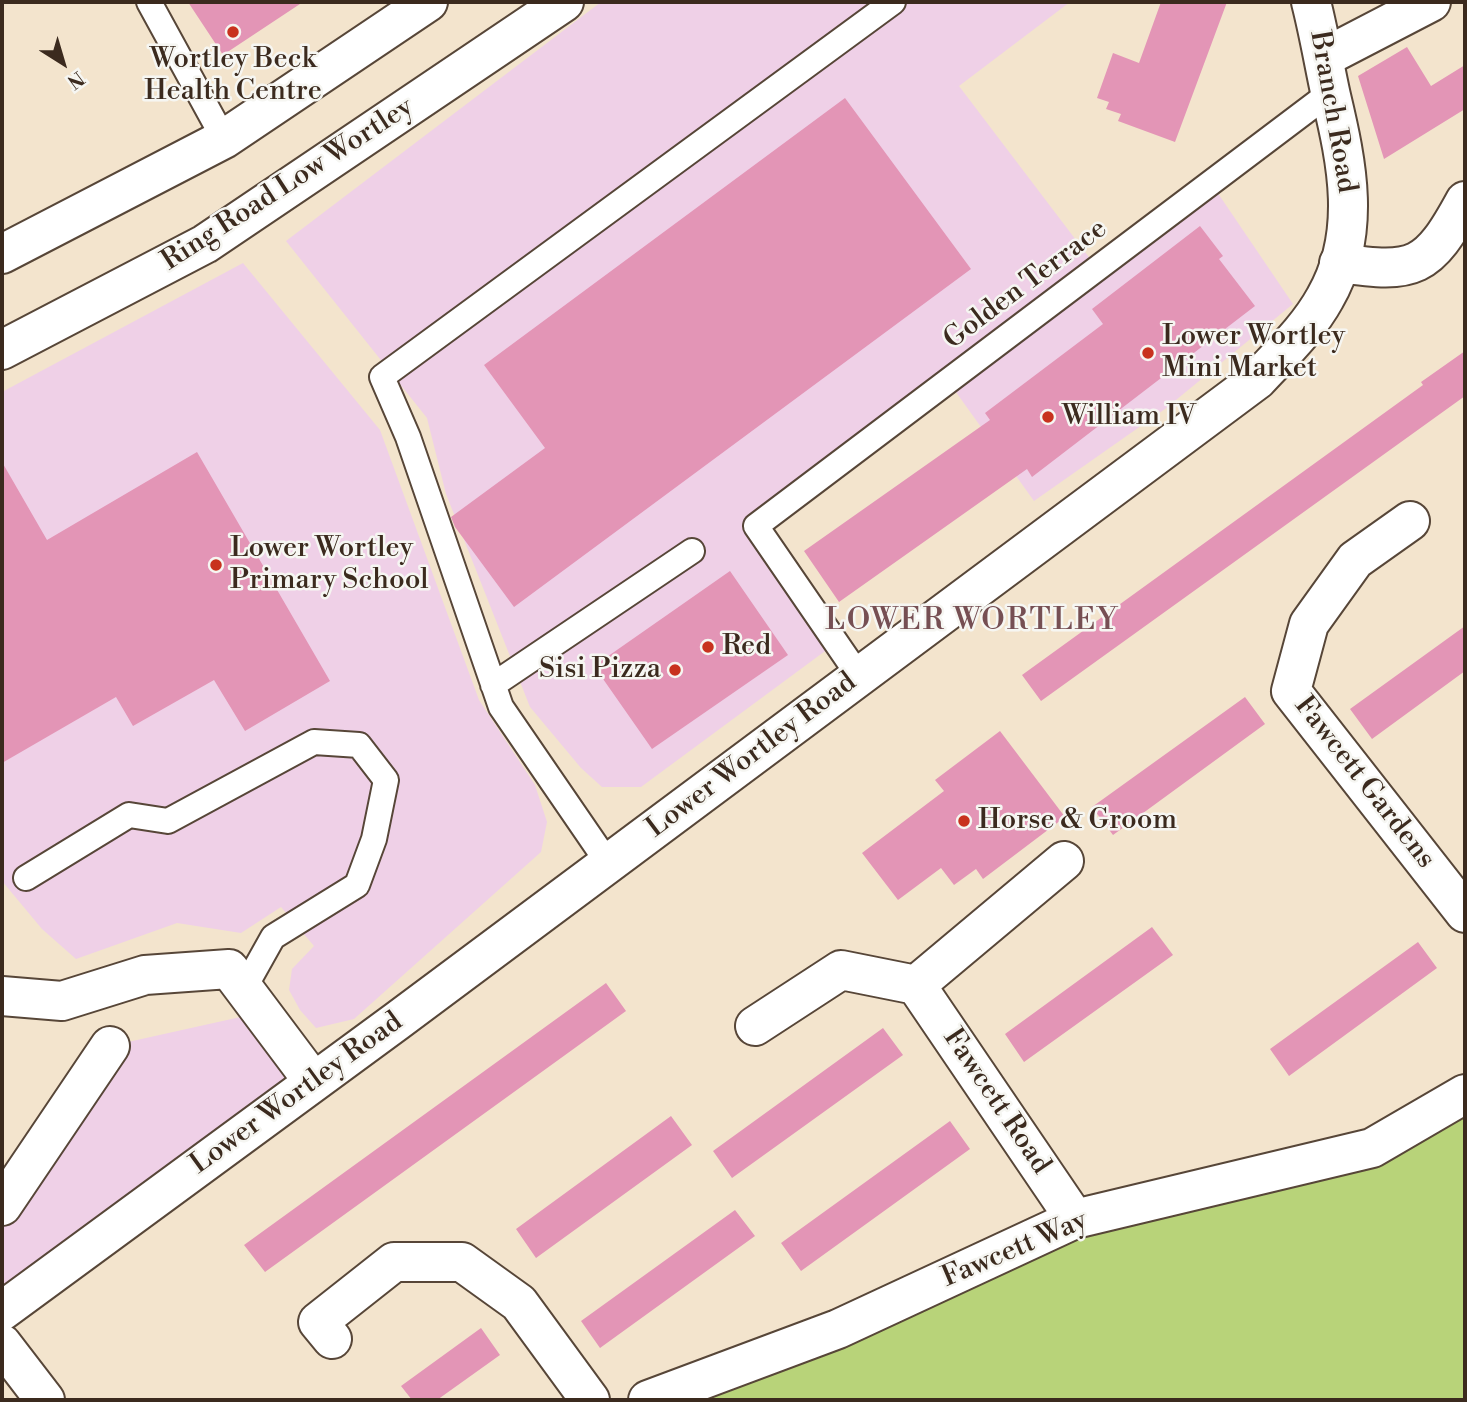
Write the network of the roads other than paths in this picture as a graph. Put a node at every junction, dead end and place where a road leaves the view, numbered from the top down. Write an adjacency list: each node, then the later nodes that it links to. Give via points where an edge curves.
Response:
1 (149, 2): 8 (lane)
2 (428, 2): 8 (main road)
3 (564, 2): 12 (main road, Ring Road Low Wortley, via 205,244)
4 (893, 2): 16 (lane, via 382,377 408,437)
5 (1311, 2): 7 (main road, Branch Road)
6 (1431, 2): 7 (main road)
7 (1328, 75): 11 (main road, Branch Road, via 1349,184 1349,222); 15 (lane, Golden Terrace, via 756,526)
8 (224, 139): 10 (main road)
9 (1465, 201): 11 (main road, via 1434,251 1415,264 1395,269)
10 (2, 254)
11 (1339, 263): 15 (main road, Lower Wortley Road, via 1326,297 1257,380)
12 (2, 350)
13 (1410, 521): 20 (main road, Fawcett Gardens, via 1355,560 1309,624 1291,691)
14 (692, 551): 16 (lane)
15 (859, 676): 18 (main road, Lower Wortley Road)
16 (493, 685): 18 (lane, via 501,707)
17 (1064, 861): 21 (main road)
18 (608, 863): 26 (main road, Lower Wortley Road)
19 (26, 878): 22 (lane, via 129,815 168,821 314,742 359,745 386,780 374,839 356,885 273,937)
20 (1465, 913)
21 (916, 985): 24 (main road, via 841,970); 29 (main road, Fawcett Road)
22 (245, 987): 23 (main road, via 229,969 145,975 62,1001); 26 (main road)
23 (2, 996)
24 (755, 1026)
25 (110, 1046): 28 (main road)
26 (313, 1081): 30 (main road, Lower Wortley Road)
27 (1465, 1094): 29 (main road, Fawcett Way, via 1372,1148)
28 (2, 1206)
29 (1075, 1219): 35 (main road, Fawcett Way, via 838,1329)
30 (2, 1311)
31 (332, 1339): 34 (main road, via 318,1322 394,1262 462,1262 519,1303)
32 (2, 1344): 33 (main road)
33 (45, 1400)
34 (590, 1400)
35 (648, 1400)

